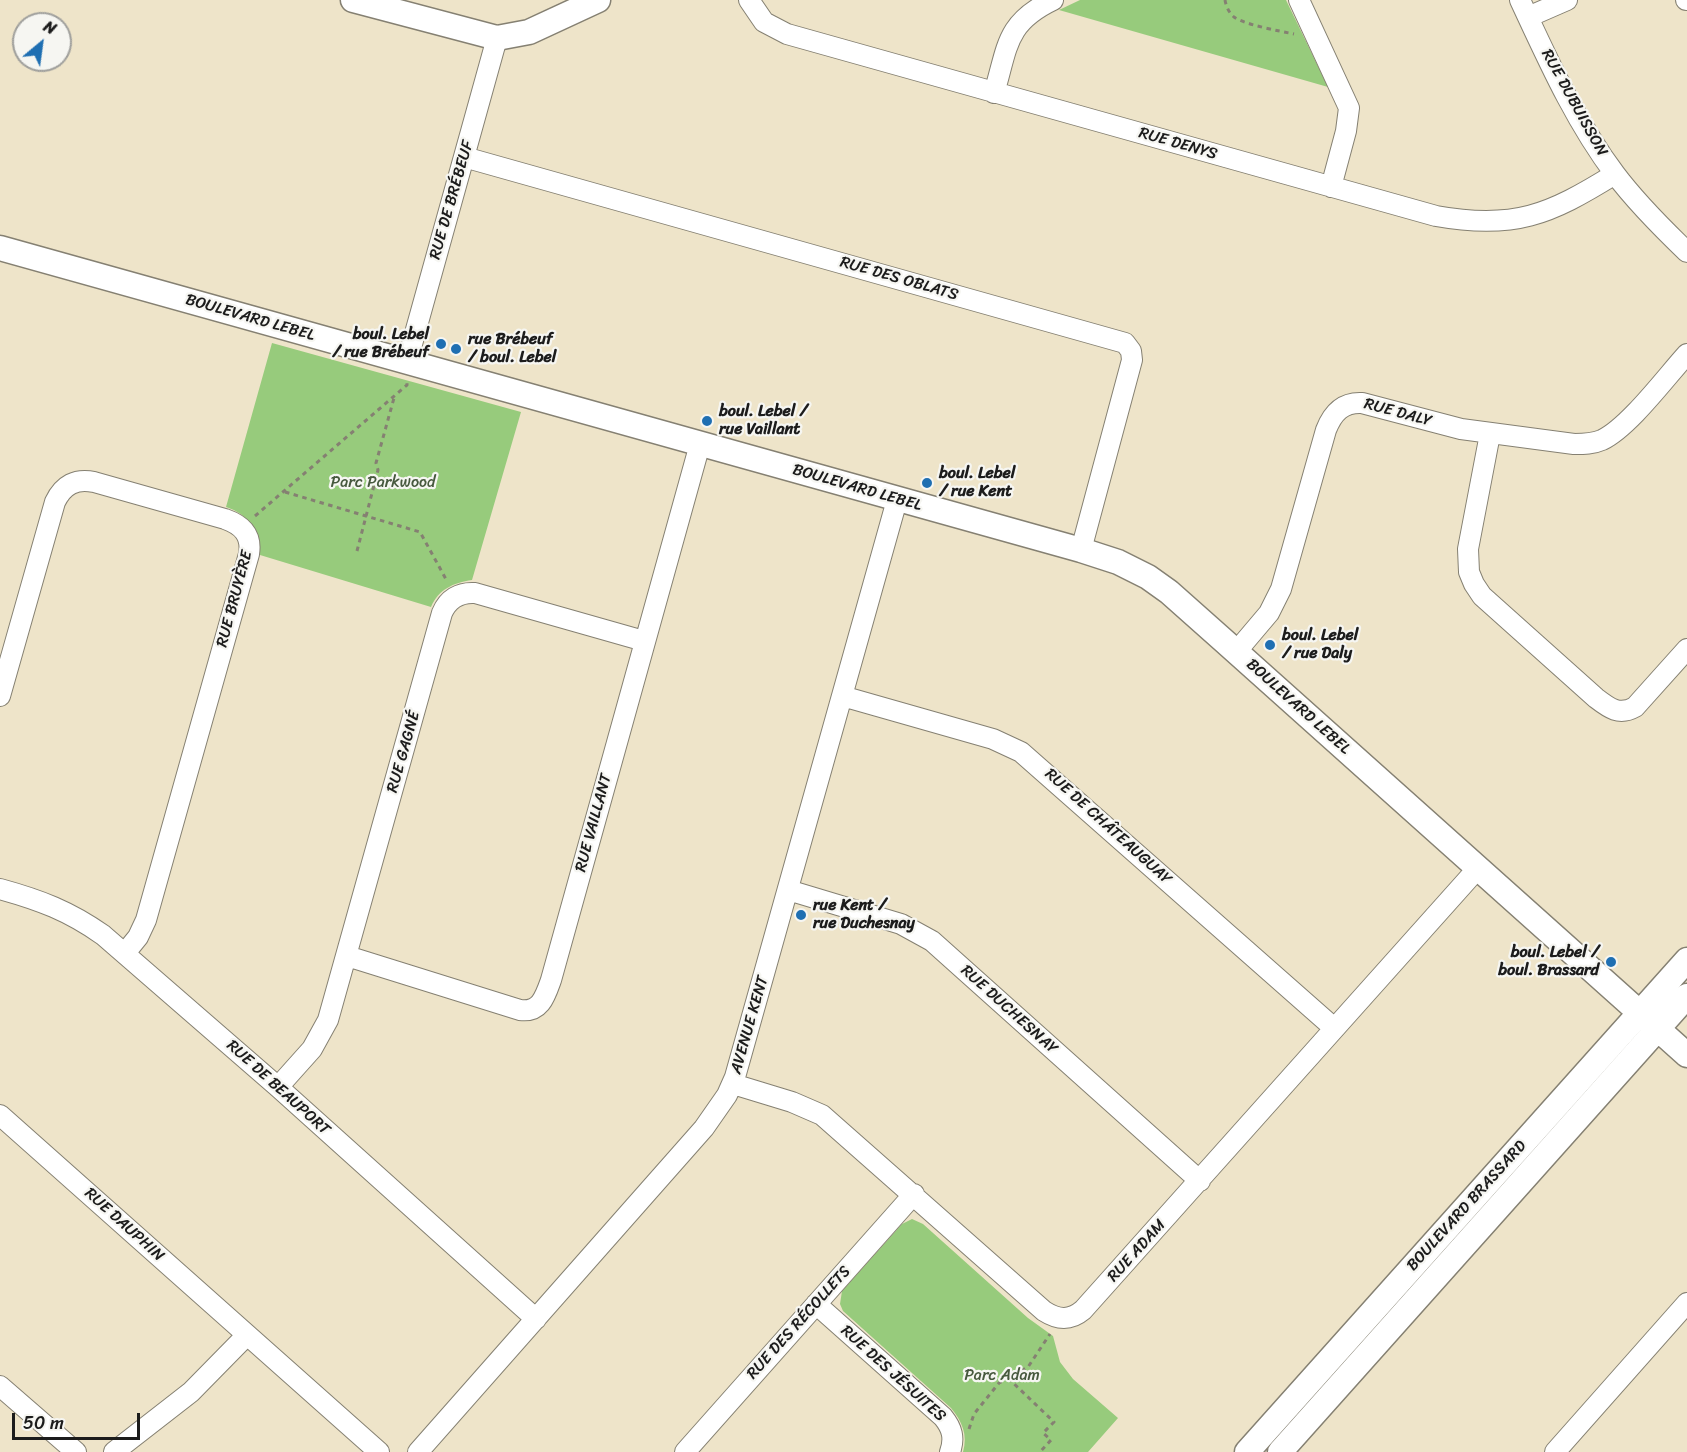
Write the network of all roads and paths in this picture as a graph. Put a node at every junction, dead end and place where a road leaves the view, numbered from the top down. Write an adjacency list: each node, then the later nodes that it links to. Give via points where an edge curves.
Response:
1 (353, 0): 8 (street)
2 (598, 0): 11 (street, via 529,32)
3 (749, 0): 12 (street, RUE DENYS, via 764,22 787,34)
4 (1053, 0): 12 (street, via 1030,13 1015,29)
5 (1225, 0): 10 (path, via 1233,16)
6 (1299, 0): 15 (street, via 1349,108)
7 (1567, 0): 9 (street)
8 (385, 4): 11 (street)
9 (1524, 8): 14 (street, RUE DUBUISSON, via 1572,107)
10 (1304, 37)
11 (496, 38): 13 (street, RUE DE BRÉBEUF)
12 (994, 93): 15 (street, RUE DENYS)
13 (464, 157): 19 (street, RUE DE BRÉBEUF); 27 (street, RUE DES OBLATS, via 1125,343 1132,360)
14 (1615, 174): 15 (street, RUE DENYS, via 1556,207 1496,222 1436,216); 17 (street, RUE DUBUISSON)
15 (1331, 187)
16 (0, 248): 19 (street, BOULEVARD LEBEL)
17 (1687, 252)
18 (1687, 354): 21 (street, RUE DALY, via 1624,424 1598,441 1575,444)
19 (407, 370): 20 (path, via 406,385); 22 (street, BOULEVARD LEBEL)
20 (394, 396): 23 (path); 26 (path)
21 (1490, 434): 31 (street, via 1468,558 1471,579 1482,596 1596,698 1616,711 1635,707); 32 (street, RUE DALY, via 1362,403 1338,410 1326,430 1281,589 1264,620)
22 (700, 444): 24 (street, BOULEVARD LEBEL); 30 (street, RUE VAILLANT)
23 (284, 491): 25 (path); 26 (path)
24 (897, 500): 27 (street, BOULEVARD LEBEL); 34 (street, AVENUE KENT)
25 (259, 512)
26 (365, 515): 28 (path); 29 (path, via 420,532)
27 (1081, 550): 32 (street, BOULEVARD LEBEL, via 1148,577)
28 (357, 551)
29 (450, 585)
30 (644, 641): 39 (street, RUE GAGNÉ, via 475,593 464,593 448,603 442,613); 39 (street, RUE VAILLANT, via 550,980 540,1004 532,1010 520,1010)
31 (1687, 649)
32 (1236, 652): 35 (street, BOULEVARD LEBEL)
33 (0, 696): 38 (street, RUE BRUYÈRE, via 55,502 65,487 80,481 94,482 234,522 246,533 249,554 146,920)
34 (842, 696): 37 (street, AVENUE KENT); 44 (street, RUE DE CHÂTEAUGUAY, via 993,739 1021,752)
35 (1478, 868): 42 (street, BOULEVARD LEBEL); 44 (street, RUE ADAM)
36 (0, 889): 38 (street, RUE DE BEAUPORT, via 34,898 72,915)
37 (788, 890): 46 (street, AVENUE KENT); 49 (street, RUE DUCHESNAY, via 901,924 932,941)
38 (125, 953): 47 (street, RUE DE BEAUPORT)
39 (347, 956): 47 (street, RUE GAGNÉ, via 323,1030 312,1050)
40 (1687, 960): 42 (street, BOULEVARD BRASSARD)
41 (1687, 996): 43 (street, BOULEVARD BRASSARD)
42 (1641, 1011): 43 (street, BOULEVARD LEBEL); 66 (street, BOULEVARD BRASSARD)
43 (1671, 1023): 45 (street, BOULEVARD LEBEL); 67 (street, BOULEVARD BRASSARD)
44 (1334, 1028): 49 (street, RUE ADAM)
45 (1687, 1055)
46 (733, 1084): 50 (street, RUE ADAM, via 822,1115); 53 (street, AVENUE KENT, via 704,1128)
47 (279, 1087): 53 (street, RUE DE BEAUPORT)
48 (0, 1115): 55 (street, RUE DAUPHIN)
49 (1200, 1181): 50 (street, RUE ADAM, via 1083,1310 1063,1318 1044,1311)
50 (914, 1194): 52 (street, RUE DES RÉCOLLETS)
51 (1687, 1303): 68 (street)
52 (816, 1304): 63 (street, RUE DES RÉCOLLETS); 64 (street, RUE DES JÉSUITES, via 943,1417 953,1433)
53 (536, 1319): 62 (street, AVENUE KENT)
54 (1051, 1332): 56 (path, via 1028,1367)
55 (247, 1335): 60 (street, via 181,1401); 61 (street, RUE DAUPHIN)
56 (1008, 1378): 58 (path, via 999,1383 974,1414); 65 (path, via 1054,1422 1043,1433 1051,1440)
57 (0, 1386): 59 (street)
58 (968, 1437)
59 (76, 1452)
60 (114, 1452)
61 (379, 1452)
62 (418, 1452)
63 (685, 1452)
64 (950, 1452)
65 (1040, 1452)
66 (1247, 1452)
67 (1280, 1452)
68 (1555, 1452)

